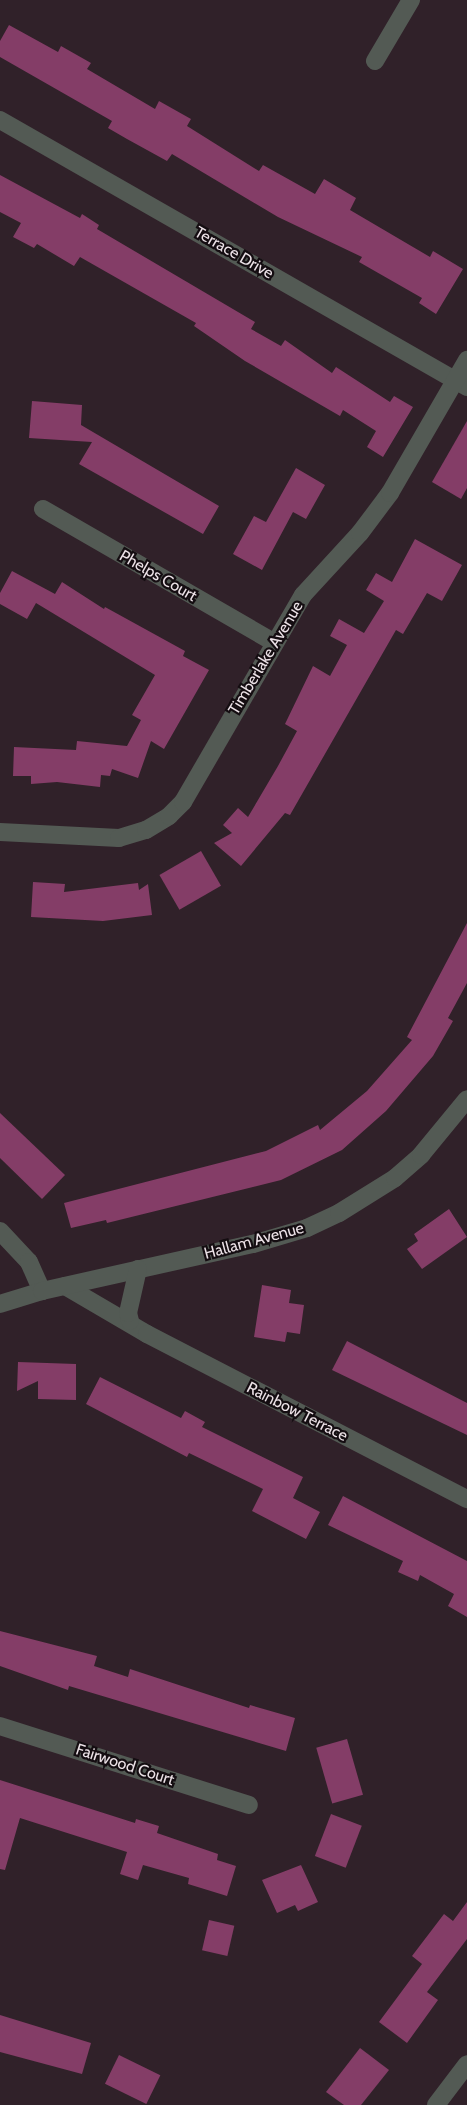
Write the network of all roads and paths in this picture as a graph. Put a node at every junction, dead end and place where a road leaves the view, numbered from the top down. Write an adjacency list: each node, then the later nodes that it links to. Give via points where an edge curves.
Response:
1 (411, 0): 2 (street)
2 (375, 62)
3 (0, 120): 5 (street, Terrace Drive)
4 (467, 360): 5 (street, Timberlake Avenue)
5 (461, 384): 7 (street, Timberlake Avenue, via 390,493 360,533 303,595)
6 (43, 510): 7 (street, Phelps Court)
7 (273, 642): 8 (street, Timberlake Avenue, via 183,802 169,816 146,830 119,838)
8 (0, 832)
9 (464, 1110): 11 (street, Hallam Avenue, via 395,1178 339,1213 253,1244)
10 (0, 1231): 13 (street, via 29,1262)
11 (138, 1269): 12 (street, Hallam Avenue); 15 (street, via 128,1313)
12 (65, 1286): 13 (street, Hallam Avenue); 15 (street, Rainbow Terrace)
13 (42, 1291): 14 (street, Hallam Avenue)
14 (0, 1304)
15 (130, 1321): 16 (street, Rainbow Terrace, via 158,1340)
16 (467, 1498)
17 (0, 1726): 18 (street, Fairwood Court)
18 (249, 1805)
19 (467, 2064): 20 (street)
20 (436, 2105)

